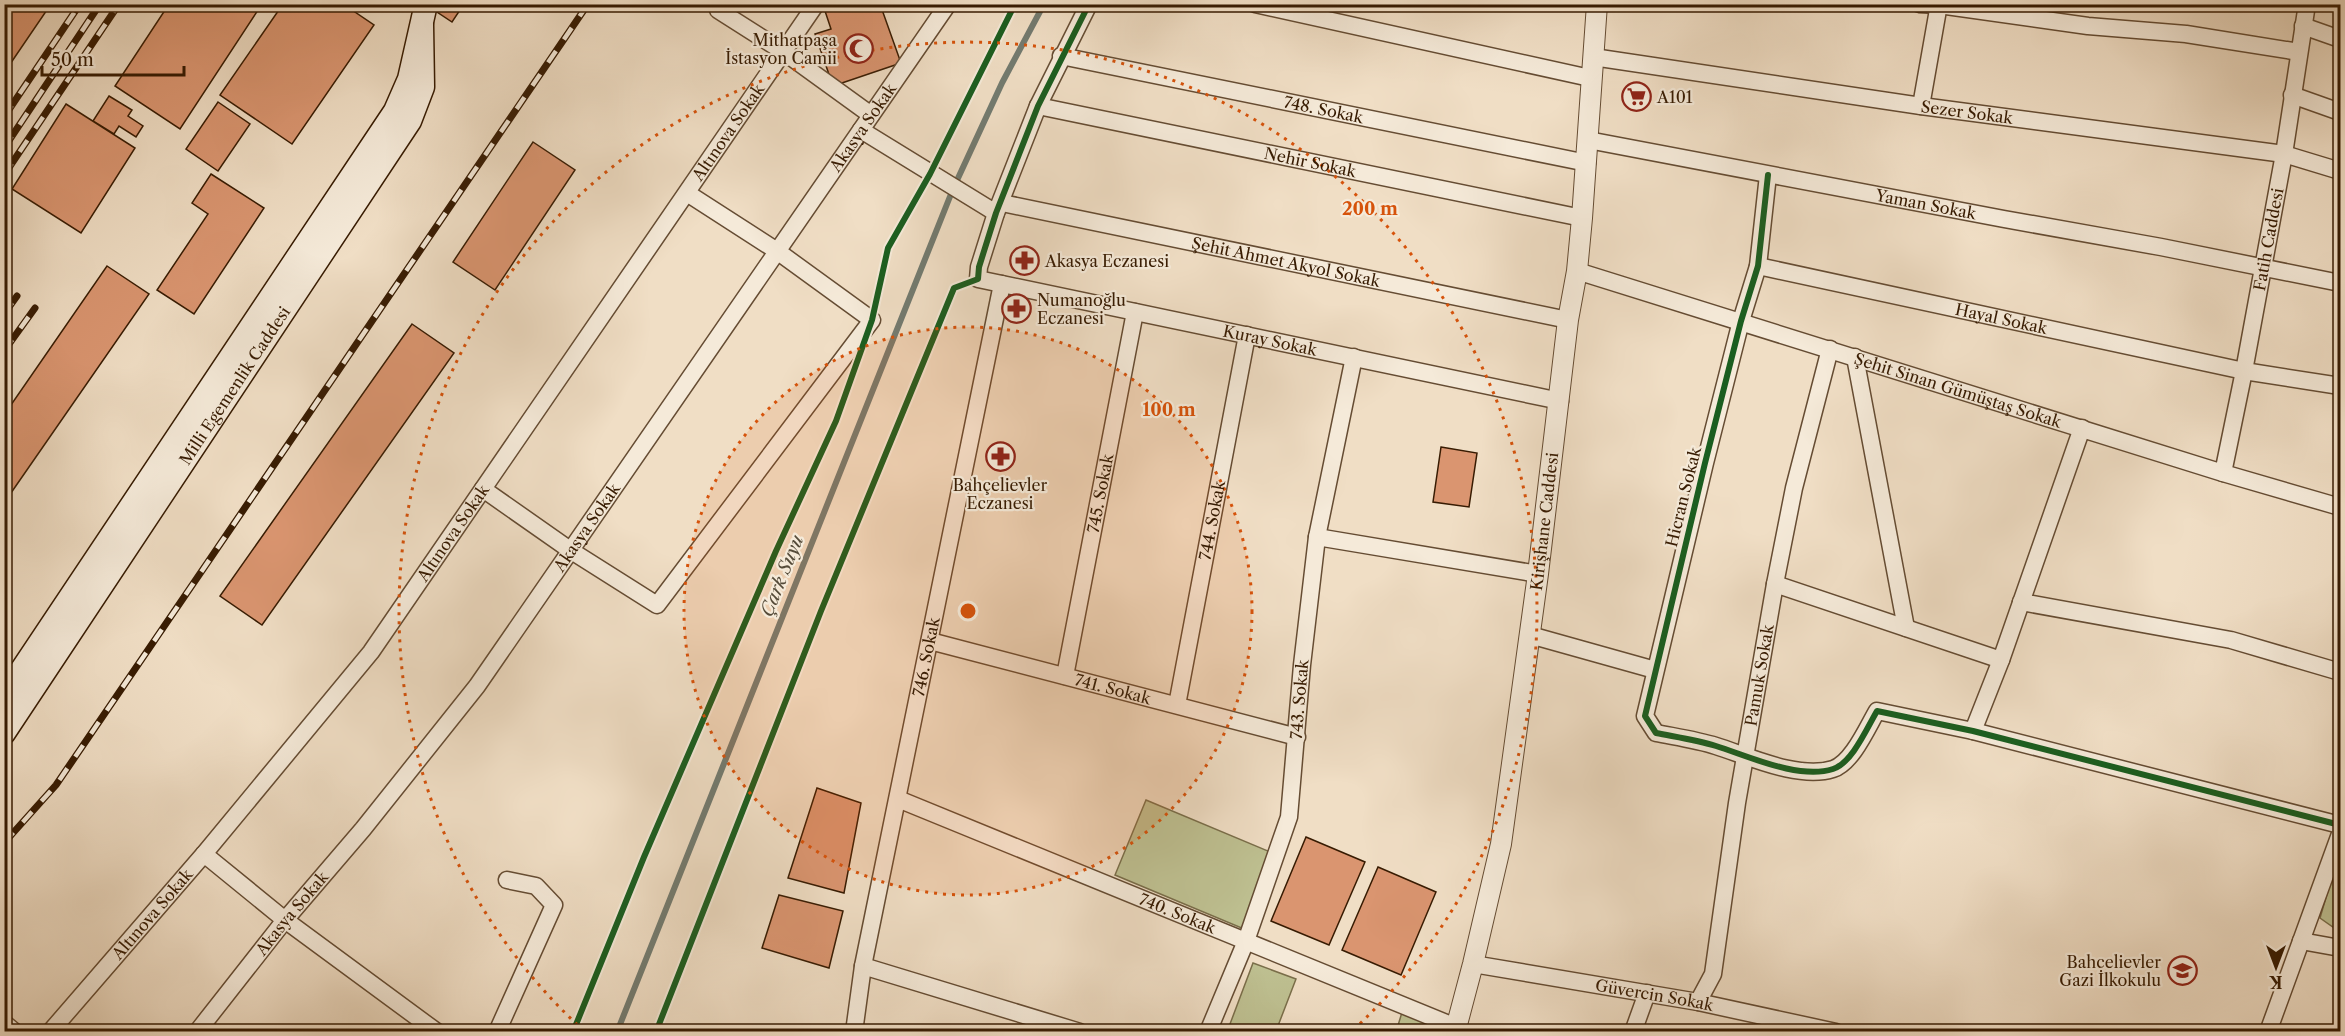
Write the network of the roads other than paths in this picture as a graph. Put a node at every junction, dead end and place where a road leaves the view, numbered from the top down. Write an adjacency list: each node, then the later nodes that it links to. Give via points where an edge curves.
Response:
1 (816, 4): 13 (street, Altınova Sokak)
2 (948, 4): 22 (street, Akasya Sokak)
3 (1089, 4): 15 (street)
4 (1255, 4): 17 (street)
5 (1597, 4): 16 (street, Kirişhane Caddesi)
6 (1919, 4): 8 (street)
7 (2307, 4): 11 (street, Fatih Caddesi)
8 (1939, 5): 14 (street, via 2088,26 2186,34); 20 (street)
9 (718, 10): 13 (street)
10 (424, 15): 64 (main road, Milli Egemenlik Caddesi, via 409,79 395,111); 67 (main road, Milli Egemenlik Caddesi, via 423,87 410,121)
11 (2303, 26): 12 (street); 14 (street, Fatih Caddesi)
12 (2340, 39)
13 (784, 52): 22 (street); 29 (street, Altınova Sokak)
14 (2299, 52): 18 (street, Fatih Caddesi)
15 (1061, 56): 19 (street); 26 (street, 748. Sokak)
16 (1593, 57): 17 (street, Kirişhane Caddesi); 20 (street, Sezer Sokak)
17 (1590, 78): 24 (street, Kirişhane Caddesi)
18 (2292, 95): 21 (street); 25 (street, Fatih Caddesi)
19 (1038, 106): 30 (street); 31 (street, Nehir Sokak)
20 (1921, 106): 25 (street, Sezer Sokak)
21 (2340, 112)
22 (871, 115): 23 (street, Akasya Sokak)
23 (861, 130): 30 (street, Şehit Ahmet Akyol Sokak); 32 (street, Akasya Sokak)
24 (1588, 140): 26 (street, Kirişhane Caddesi); 28 (street, Yaman Sokak)
25 (2283, 154): 27 (street, Sezer Sokak); 34 (street, Fatih Caddesi)
26 (1587, 163): 31 (street, Kirişhane Caddesi)
27 (2340, 171)
28 (1768, 175): 33 (street, Hicran Sokak); 34 (street, Yaman Sokak)
29 (687, 193): 32 (street); 50 (street, Altınova Sokak)
30 (994, 208): 37 (street, Kuray Sokak, via 978,279); 39 (street, Şehit Ahmet Akyol Sokak)
31 (1582, 219): 35 (street, Kirişhane Caddesi)
32 (777, 251): 53 (street, Akasya Sokak); 53 (street, via 872,320 657,605)
33 (1758, 266): 40 (street, Hicran Sokak); 45 (street, Hayal Sokak)
34 (2262, 268): 36 (street, Yaman Sokak); 45 (street, Fatih Caddesi)
35 (1577, 271): 39 (street, Kirişhane Caddesi); 40 (street, Şehit Sinan Gümüştaş Sokak)
36 (2340, 283)
37 (1002, 284): 38 (street, Kuray Sokak); 59 (street, 746. Sokak)
38 (1135, 312): 41 (street, Kuray Sokak); 63 (street, 745. Sokak)
39 (1568, 320): 47 (street, Kirişhane Caddesi)
40 (1741, 321): 42 (street, Şehit Sinan Gümüştaş Sokak); 61 (street, Hicran Sokak)
41 (1247, 335): 43 (street, Kuray Sokak); 65 (street, 744. Sokak)
42 (1830, 349): 44 (street, Şehit Sinan Gümüştaş Sokak); 55 (street, Pamuk Sokak)
43 (1354, 357): 47 (street, Kuray Sokak); 52 (street, 743. Sokak)
44 (1855, 357): 48 (street, Şehit Sinan Gümüştaş Sokak); 57 (street)
45 (2244, 371): 46 (street, Hayal Sokak); 49 (street, Fatih Caddesi)
46 (2340, 386)
47 (1560, 401): 54 (street, Kirişhane Caddesi)
48 (2082, 428): 49 (street, Şehit Sinan Gümüştaş Sokak); 56 (street)
49 (2223, 473): 51 (street, Şehit Sinan Gümüştaş Sokak)
50 (483, 489): 53 (street); 73 (street, Altınova Sokak, via 371,652)
51 (2340, 507)
52 (1317, 537): 54 (street); 68 (street, 743. Sokak)
53 (570, 550): 75 (street, Akasya Sokak, via 477,686)
54 (1538, 574): 58 (street, Kirişhane Caddesi)
55 (1774, 584): 57 (street); 69 (street, Pamuk Sokak)
56 (2022, 602): 60 (street); 62 (street, via 2231,640)
57 (1906, 628): 60 (street)
58 (1530, 635): 61 (street); 79 (street, Kirişhane Caddesi, via 1501,844)
59 (930, 641): 63 (street, 741. Sokak); 70 (street, 746. Sokak)
60 (2001, 660): 66 (street)
61 (1655, 670): 69 (street, Hicran Sokak, via 1645,716 1656,733 1714,745)
62 (2340, 672)
63 (1065, 676): 65 (street, 741. Sokak)
64 (4, 696)
65 (1176, 705): 68 (street, 741. Sokak)
66 (1973, 731): 69 (street, Hicran Sokak, via 1877,711 1852,754 1834,769 1807,772); 71 (street)
67 (4, 733)
68 (1297, 736): 76 (street, 743. Sokak, via 1289,817)
69 (1744, 757): 82 (street, Pamuk Sokak, via 1713,974)
70 (898, 799): 76 (street, 740. Sokak); 80 (street, 746. Sokak)
71 (2340, 825)
72 (2340, 834): 77 (street)
73 (204, 854): 75 (street); 87 (street, Altınova Sokak)
74 (507, 880): 90 (street, via 536,886 554,905)
75 (285, 920): 88 (street, Akasya Sokak); 89 (street)
76 (1246, 941): 84 (street, 740. Sokak); 93 (street, 743. Sokak)
77 (2301, 941): 78 (street); 96 (street)
78 (2340, 948)
79 (1473, 964): 81 (street, Güvercin Sokak); 84 (street, Kirişhane Caddesi)
80 (863, 966): 91 (street, 746. Sokak); 92 (street)
81 (1647, 993): 82 (street, Güvercin Sokak); 94 (street)
82 (1698, 1002): 85 (street, Güvercin Sokak)
83 (4, 1023): 86 (street)
84 (1456, 1029)
85 (1813, 1029): 95 (street, Güvercin Sokak)
86 (15, 1032)
87 (50, 1032)
88 (197, 1032)
89 (437, 1032)
90 (497, 1032)
91 (854, 1032)
92 (1080, 1032)
93 (1208, 1032)
94 (1633, 1032)
95 (1836, 1032)
96 (2268, 1032)

